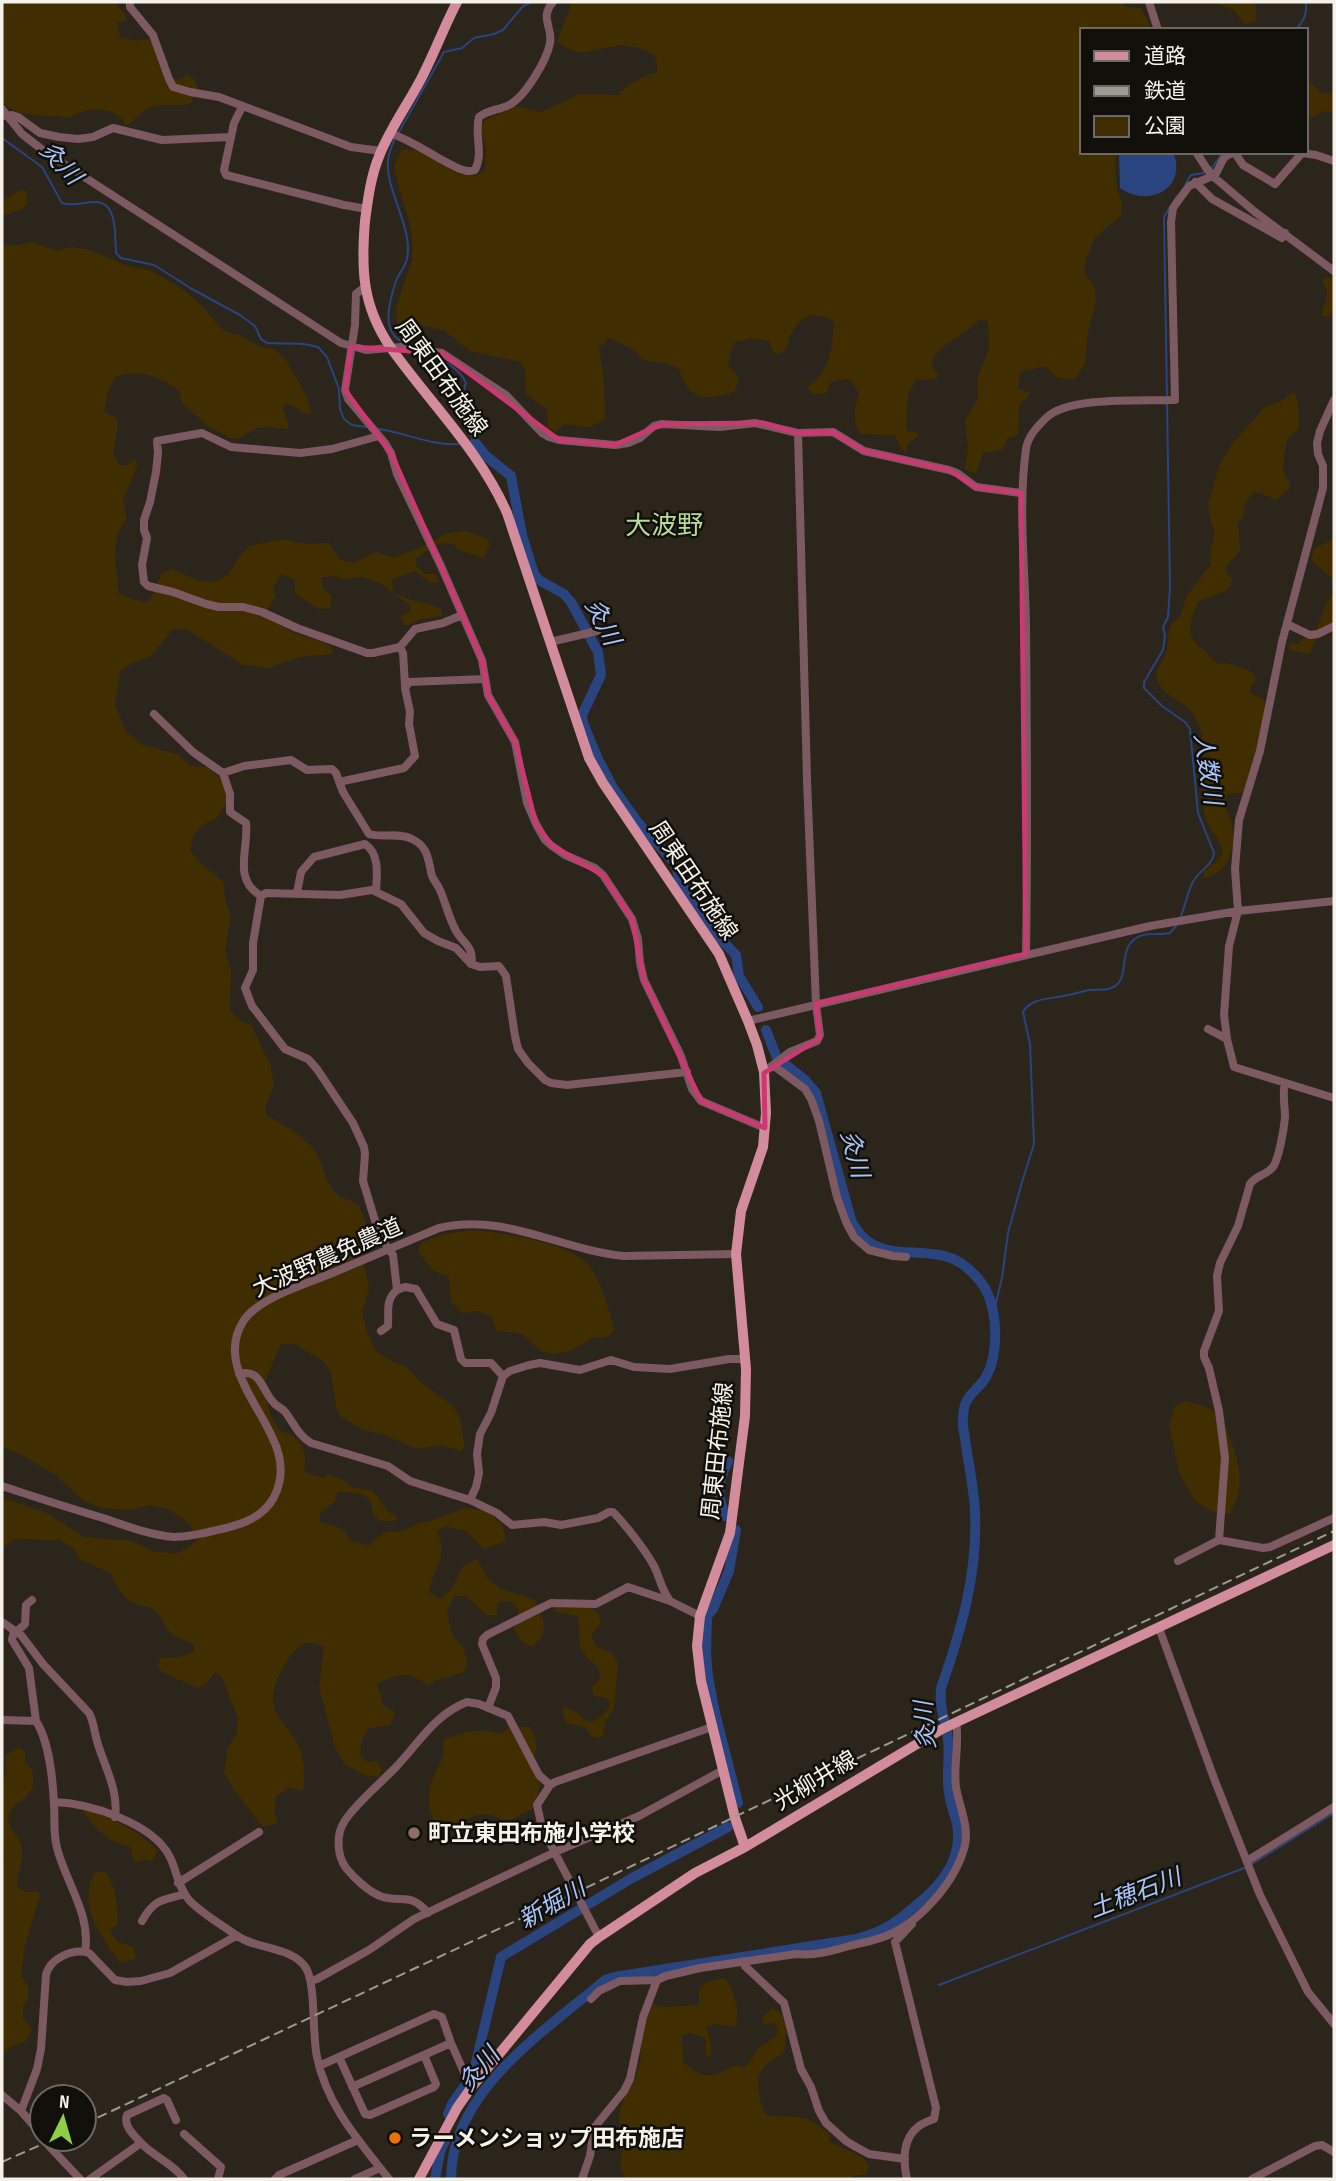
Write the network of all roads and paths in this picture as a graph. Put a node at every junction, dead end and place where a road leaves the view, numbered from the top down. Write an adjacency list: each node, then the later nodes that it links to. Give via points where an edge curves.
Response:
1 (130, 2): 6 (street, via 153,35 173,87)
2 (457, 2): 8 (main road, 周東田布施線)
3 (553, 2): 8 (street, via 547,15 551,42 525,92 479,117 480,152 475,170 459,168)
4 (1149, 2): 5 (street)
5 (1157, 28)
6 (242, 107): 9 (street); 10 (street, via 342,144)
7 (4, 113): 9 (street, via 40,133 68,138 93,137 113,128 162,140); 22 (street, via 44,151)
8 (394, 135): 10 (main road, 周東田布施線)
9 (231, 137): 18 (street, via 226,175)
10 (381, 151): 18 (main road, 周東田布施線)
11 (1197, 154): 19 (street, bridge, via 1226,189)
12 (1227, 154): 17 (street, via 1215,175)
13 (1236, 154): 14 (street, via 1243,165 1275,184)
14 (1301, 154)
15 (1308, 154): 16 (street)
16 (1334, 161)
17 (1195, 182): 19 (street, via 1212,199 1282,238); 27 (street, via 1173,208 1171,222 1175,400 1088,402 1059,408 1028,439)
18 (367, 209): 21 (main road, 周東田布施線, via 362,263)
19 (1285, 233): 20 (street)
20 (1334, 271)
21 (365, 287): 22 (street, via 356,294); 23 (main road, 周東田布施線, via 374,318)
22 (351, 347): 23 (street); 25 (street, via 345,390)
23 (390, 347): 26 (street, via 442,353 506,395 549,438 615,445 640,438 662,424 720,427 755,423); 32 (main road, 周東田布施線, via 494,485)
24 (1334, 400): 29 (street, via 1317,443 1322,488)
25 (375, 432): 28 (street, via 391,453); 33 (street, via 332,449 300,453 231,447 202,433 157,441 142,565 148,586 206,604 262,612 367,653)
26 (799, 433): 27 (street, via 833,432 863,451 949,470 976,487); 46 (street)
27 (1021, 494): 44 (street)
28 (462, 615): 33 (street, via 415,629); 34 (street, via 482,660)
29 (1287, 624): 30 (street, via 1310,635); 43 (street, via 1260,751 1239,820)
30 (1334, 626)
31 (596, 631): 32 (street)
32 (550, 642): 47 (main road, 周東田布施線, via 593,764 719,954)
33 (400, 647): 35 (street)
34 (485, 679): 35 (street); 51 (street, via 488,695 515,742 527,803 545,840 603,875 632,919 644,980)
35 (405, 685): 38 (street, via 415,756 404,768)
36 (154, 714): 37 (street, via 193,752)
37 (223, 773): 38 (street, via 291,760 307,770 332,769); 41 (street, via 230,812 247,827 246,882)
38 (339, 782): 45 (street, via 369,834 408,837 425,850 452,921 469,946)
39 (376, 891): 40 (street); 40 (street, via 376,855 365,844 314,857 301,872); 45 (street, via 401,904 424,933 456,948)
40 (297, 893): 41 (street)
41 (261, 896): 55 (street, via 246,994 285,1049 308,1059 317,1069 353,1123 365,1154 363,1181 380,1237)
42 (1334, 901): 43 (street)
43 (1238, 911): 44 (street); 49 (street, via 1229,946 1224,1015)
44 (1026, 954): 46 (street)
45 (471, 964): 51 (street, via 503,970 518,1049 537,1074 551,1083)
46 (816, 1004): 47 (street); 50 (street, via 820,1038)
47 (748, 1021): 50 (main road, 周東田布施線)
48 (1208, 1029): 49 (street)
49 (1227, 1039): 52 (street, via 1234,1067)
50 (771, 1068): 54 (main road, 周東田布施線); 57 (street, via 805,1089 811,1099 837,1197 854,1237 870,1250)
51 (687, 1072): 54 (street, via 692,1089 705,1104)
52 (1285, 1083): 53 (street); 66 (street, via 1285,1116 1277,1157 1269,1171 1250,1184 1238,1226 1220,1263 1219,1311 1204,1351 1225,1458)
53 (1334, 1098)
54 (765, 1128): 56 (main road, 周東田布施線, via 759,1163 741,1211)
55 (390, 1249): 56 (street, 大波野農免農道, via 439,1227 474,1222 607,1254); 58 (street); 61 (street, 大波野農免農道, via 278,1296 252,1312 236,1342)
56 (736, 1254): 60 (main road, 周東田布施線)
57 (906, 1257)
58 (397, 1290): 59 (street, via 388,1301 388,1326); 62 (street, via 416,1289 437,1324 454,1331 465,1363 491,1363)
59 (381, 1331)
60 (745, 1359): 62 (street, via 670,1369 611,1360 580,1370 540,1363); 71 (main road, 周東田布施線, via 746,1416 730,1533)
61 (239, 1374): 63 (street, 大波野農免農道, via 275,1442 281,1463 275,1495 251,1519 203,1534 159,1535); 64 (street, via 259,1378 305,1440 388,1466 410,1481)
62 (503, 1376): 64 (street, via 480,1434 478,1480)
63 (2, 1486)
64 (470, 1500): 70 (street, via 512,1525 561,1525 613,1512 653,1564)
65 (1334, 1518): 66 (street, via 1270,1547)
66 (1219, 1540): 68 (street)
67 (1334, 1545): 73 (main road, 光柳井線)
68 (1178, 1561)
69 (32, 1600): 74 (street, via 26,1605 25,1624)
70 (670, 1601): 71 (street); 75 (street, via 628,1587 596,1604 551,1603 486,1635 482,1644 496,1687)
71 (700, 1616): 79 (main road, 周東田布施線, via 698,1661)
72 (2, 1622): 74 (street)
73 (1159, 1628): 78 (main road, 光柳井線); 88 (street)
74 (16, 1631): 77 (street, via 12,1640 29,1668); 84 (street, via 93,1720 113,1784)
75 (488, 1708): 81 (street, via 508,1716 539,1775); 92 (street, via 467,1702 434,1722 341,1829 339,1852 346,1869 380,1896 414,1900)
76 (2, 1720): 77 (street)
77 (36, 1721): 82 (street, via 48,1755)
78 (950, 1726): 86 (main road, 光柳井線); 91 (street, via 958,1732 956,1787 966,1842 950,1881)
79 (712, 1727): 80 (main road, 周東田布施線); 81 (street)
80 (723, 1770): 86 (main road, 周東田布施線); 87 (street, via 639,1816)
81 (550, 1785): 87 (street, via 537,1805 542,1828)
82 (54, 1802): 84 (street, via 82,1804); 96 (street, via 56,1846 85,1923)
83 (1334, 1807): 88 (street)
84 (115, 1817): 89 (street, via 160,1844)
85 (259, 1832): 89 (street)
86 (744, 1847): 95 (main road, 光柳井線, via 695,1873)
87 (555, 1852): 92 (street); 95 (street)
88 (1247, 1861): 101 (street, via 1308,1992)
89 (178, 1884): 90 (street)
90 (184, 1894): 93 (street, via 158,1900); 94 (street)
91 (927, 1906): 97 (street, via 889,1935 870,1942 818,1954); 117 (street, via 895,1942 936,2108 934,2119 912,2132)
92 (428, 1913): 99 (street)
93 (142, 1921)
94 (236, 1936): 96 (street, via 170,1973 141,1981 115,1980); 99 (street, via 299,1960)
95 (598, 1937): 107 (main road, 光柳井線)
96 (85, 1951): 109 (street, via 64,1955 48,1966 41,2049)
97 (744, 1961): 98 (street); 117 (street, via 784,2003 802,2069 826,2123 869,2154)
98 (657, 1980): 100 (street, via 609,1984); 127 (street, via 643,2017 630,2079 594,2128)
99 (311, 1981): 105 (street)
100 (591, 1999)
101 (1334, 2024)
102 (451, 2043): 103 (street); 104 (street, via 442,2017 435,2014); 107 (street)
103 (424, 2055): 106 (street); 106 (street, via 436,2084 424,2092 370,2115 365,2114)
104 (339, 2057): 105 (street); 106 (street)
105 (319, 2066): 113 (street, via 339,2114)
106 (352, 2087)
107 (471, 2088): 126 (main road, 光柳井線)
108 (2, 2095): 109 (street)
109 (21, 2111): 110 (street)
110 (28, 2119)
111 (176, 2120): 114 (street, via 164,2098 127,2115 125,2121)
112 (184, 2134): 122 (street, via 221,2166)
113 (358, 2140): 118 (street); 123 (street)
114 (141, 2143): 120 (street); 121 (street)
115 (1334, 2152): 129 (street, via 1315,2146)
116 (57, 2153): 119 (street)
117 (905, 2159): 128 (street)
118 (380, 2168): 124 (street); 125 (street)
119 (80, 2179)
120 (90, 2179)
121 (184, 2179)
122 (218, 2179)
123 (275, 2179)
124 (355, 2179)
125 (389, 2179)
126 (419, 2179)
127 (582, 2179)
128 (907, 2179)
129 (1252, 2179)

